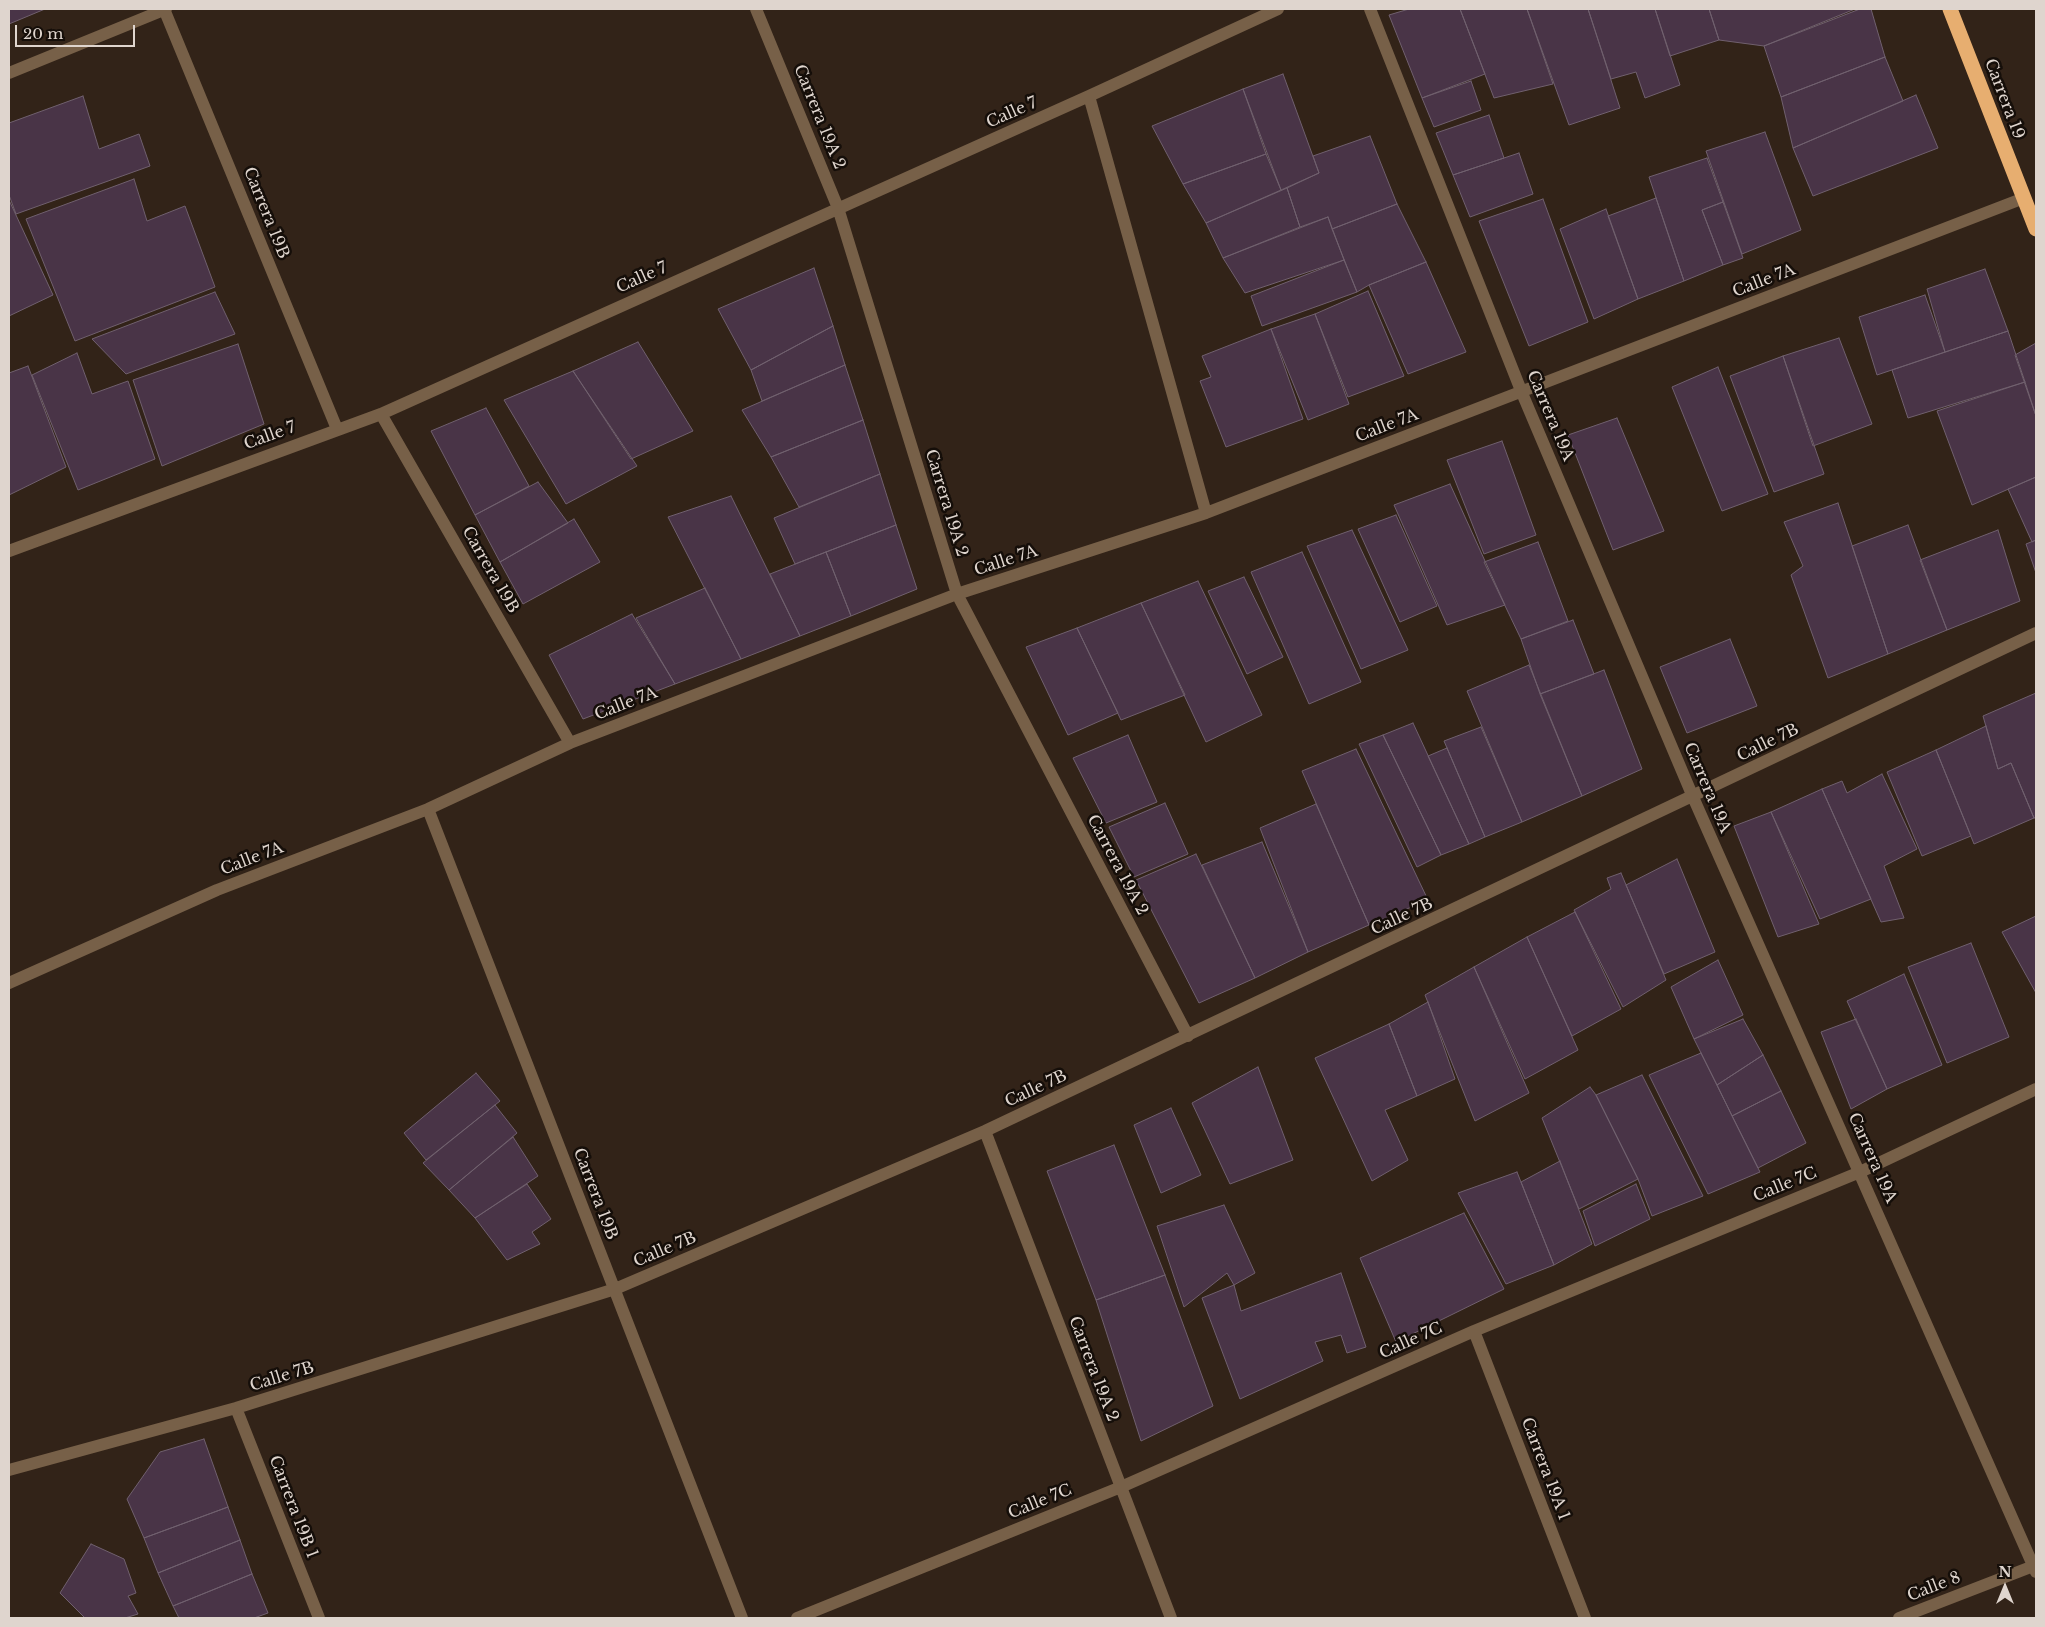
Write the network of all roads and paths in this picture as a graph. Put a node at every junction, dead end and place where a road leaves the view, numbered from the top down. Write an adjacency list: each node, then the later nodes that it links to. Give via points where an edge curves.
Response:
1 (165, 9): 6 (street); 13 (street, Carrera 19B)
2 (756, 9): 9 (street, Carrera 19A 2)
3 (1278, 9): 7 (street, Calle 7)
4 (1370, 9): 11 (street, Carrera 19A)
5 (1950, 9): 8 (highway, Carrera 19)
6 (9, 73)
7 (1089, 96): 9 (street, Calle 7); 14 (street)
8 (2024, 198): 10 (highway, Carrera 19); 11 (street, Calle 7A)
9 (838, 208): 12 (street, Calle 7); 16 (street, Carrera 19A 2)
10 (2036, 229)
11 (1522, 392): 14 (street, Calle 7A); 19 (street, Carrera 19A)
12 (381, 414): 13 (street, Calle 7); 18 (street, Carrera 19B)
13 (337, 429): 15 (street, Calle 7)
14 (1206, 513): 16 (street, Calle 7A)
15 (9, 551)
16 (957, 594): 18 (street, Calle 7A); 22 (street, Carrera 19A 2)
17 (2036, 633): 19 (street, Calle 7B)
18 (570, 742): 20 (street, Calle 7A)
19 (1693, 797): 22 (street, Calle 7B); 25 (street, Carrera 19A)
20 (428, 809): 21 (street, Calle 7A, via 217,890); 26 (street, Carrera 19B)
21 (9, 983)
22 (1188, 1036): 24 (street, Calle 7B)
23 (2036, 1089): 25 (street, Calle 7C)
24 (985, 1131): 26 (street, Calle 7B); 30 (street, Carrera 19A 2)
25 (1860, 1172): 27 (street, Calle 7C); 31 (street, Carrera 19A)
26 (615, 1289): 28 (street, Calle 7B); 33 (street, Carrera 19B)
27 (1474, 1331): 30 (street, Calle 7C); 36 (street, Carrera 19A 1)
28 (236, 1408): 29 (street, Calle 7B); 32 (street, Carrera 19B 1)
29 (9, 1470)
30 (1121, 1487): 34 (street, Calle 7C); 35 (street, Carrera 19A 2)
31 (2036, 1568): 37 (street, Calle 8)
32 (319, 1618)
33 (742, 1618)
34 (797, 1618)
35 (1171, 1618)
36 (1585, 1618)
37 (1899, 1618)

